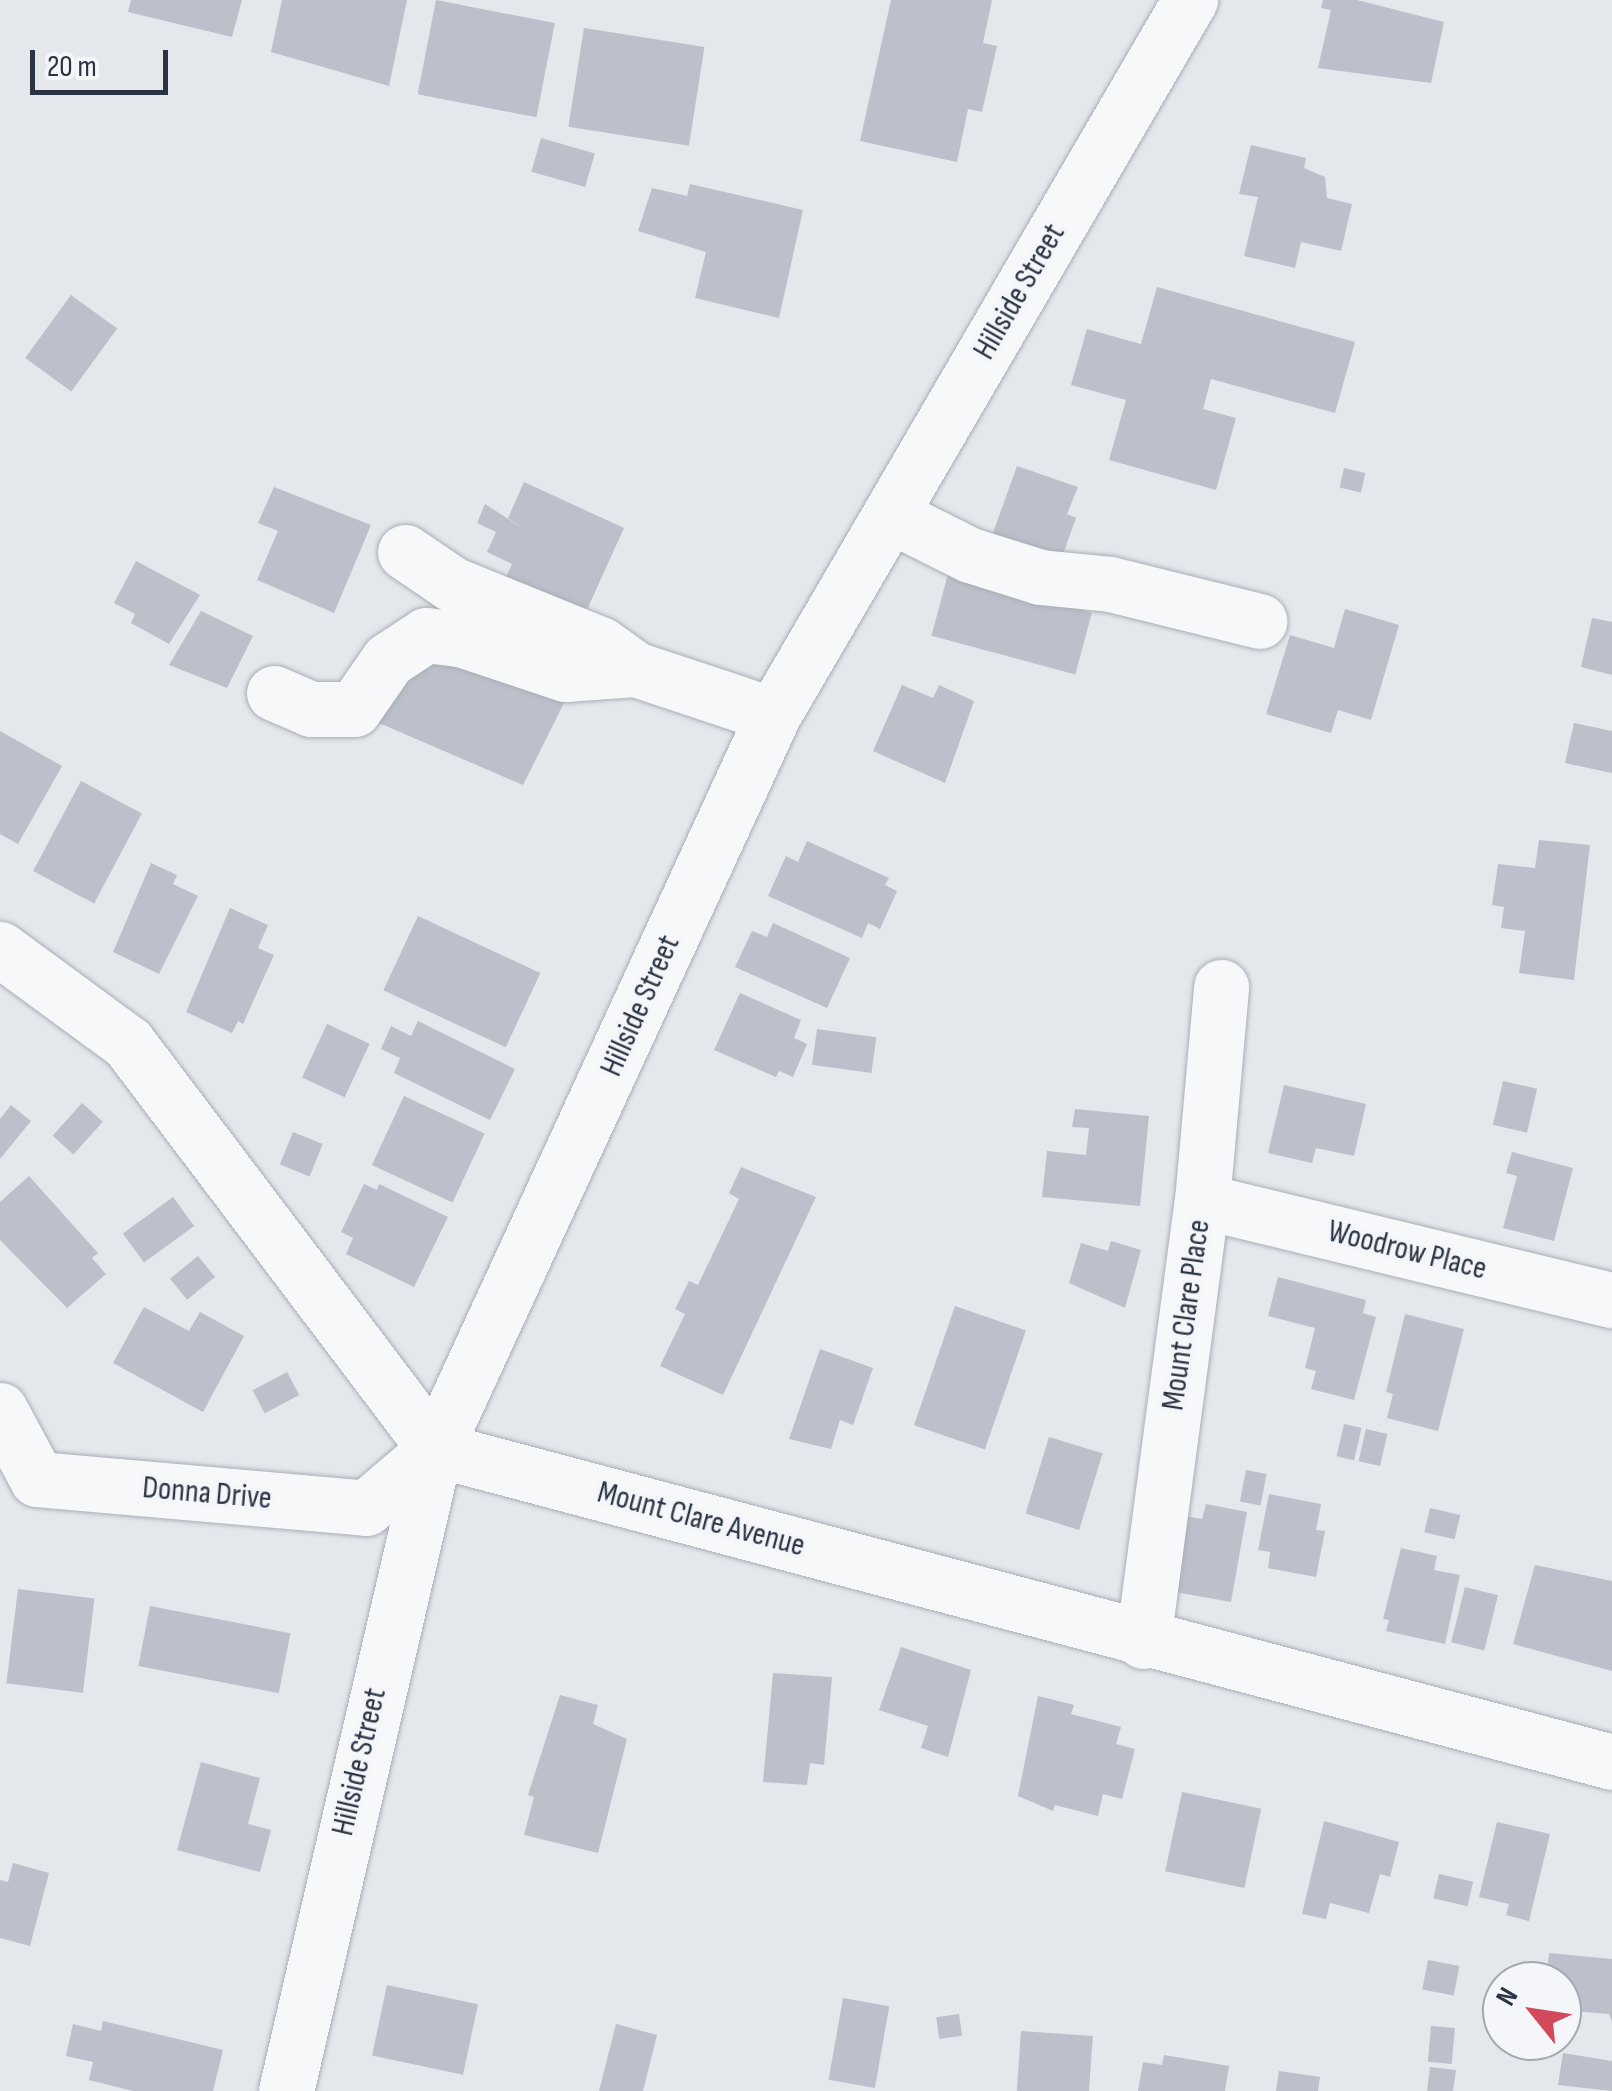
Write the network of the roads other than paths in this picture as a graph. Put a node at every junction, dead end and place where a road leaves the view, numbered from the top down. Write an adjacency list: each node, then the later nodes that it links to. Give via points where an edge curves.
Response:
1 (1190, 0): 2 (street, Hillside Street)
2 (890, 515): 4 (street, via 970,556); 7 (street, Hillside Street)
3 (405, 552): 5 (street, via 452,584 600,644)
4 (1260, 621)
5 (635, 669): 6 (street, via 565,674 460,639 426,635 388,660 354,709 311,710); 7 (street)
6 (274, 693)
7 (773, 716): 13 (street, Hillside Street)
8 (0, 949): 13 (street, via 128,1044)
9 (1220, 987): 10 (street, Mount Clare Place)
10 (1202, 1201): 11 (street, Woodrow Place); 15 (street, Mount Clare Place)
11 (1612, 1300)
12 (0, 1410): 14 (street, Donna Drive)
13 (435, 1449): 14 (street, Donna Drive, via 366,1508); 15 (street, Mount Clare Avenue); 17 (street, Hillside Street)
14 (18, 1482)
15 (1143, 1642): 16 (street, Mount Clare Avenue)
16 (1612, 1762)
17 (286, 2091)

